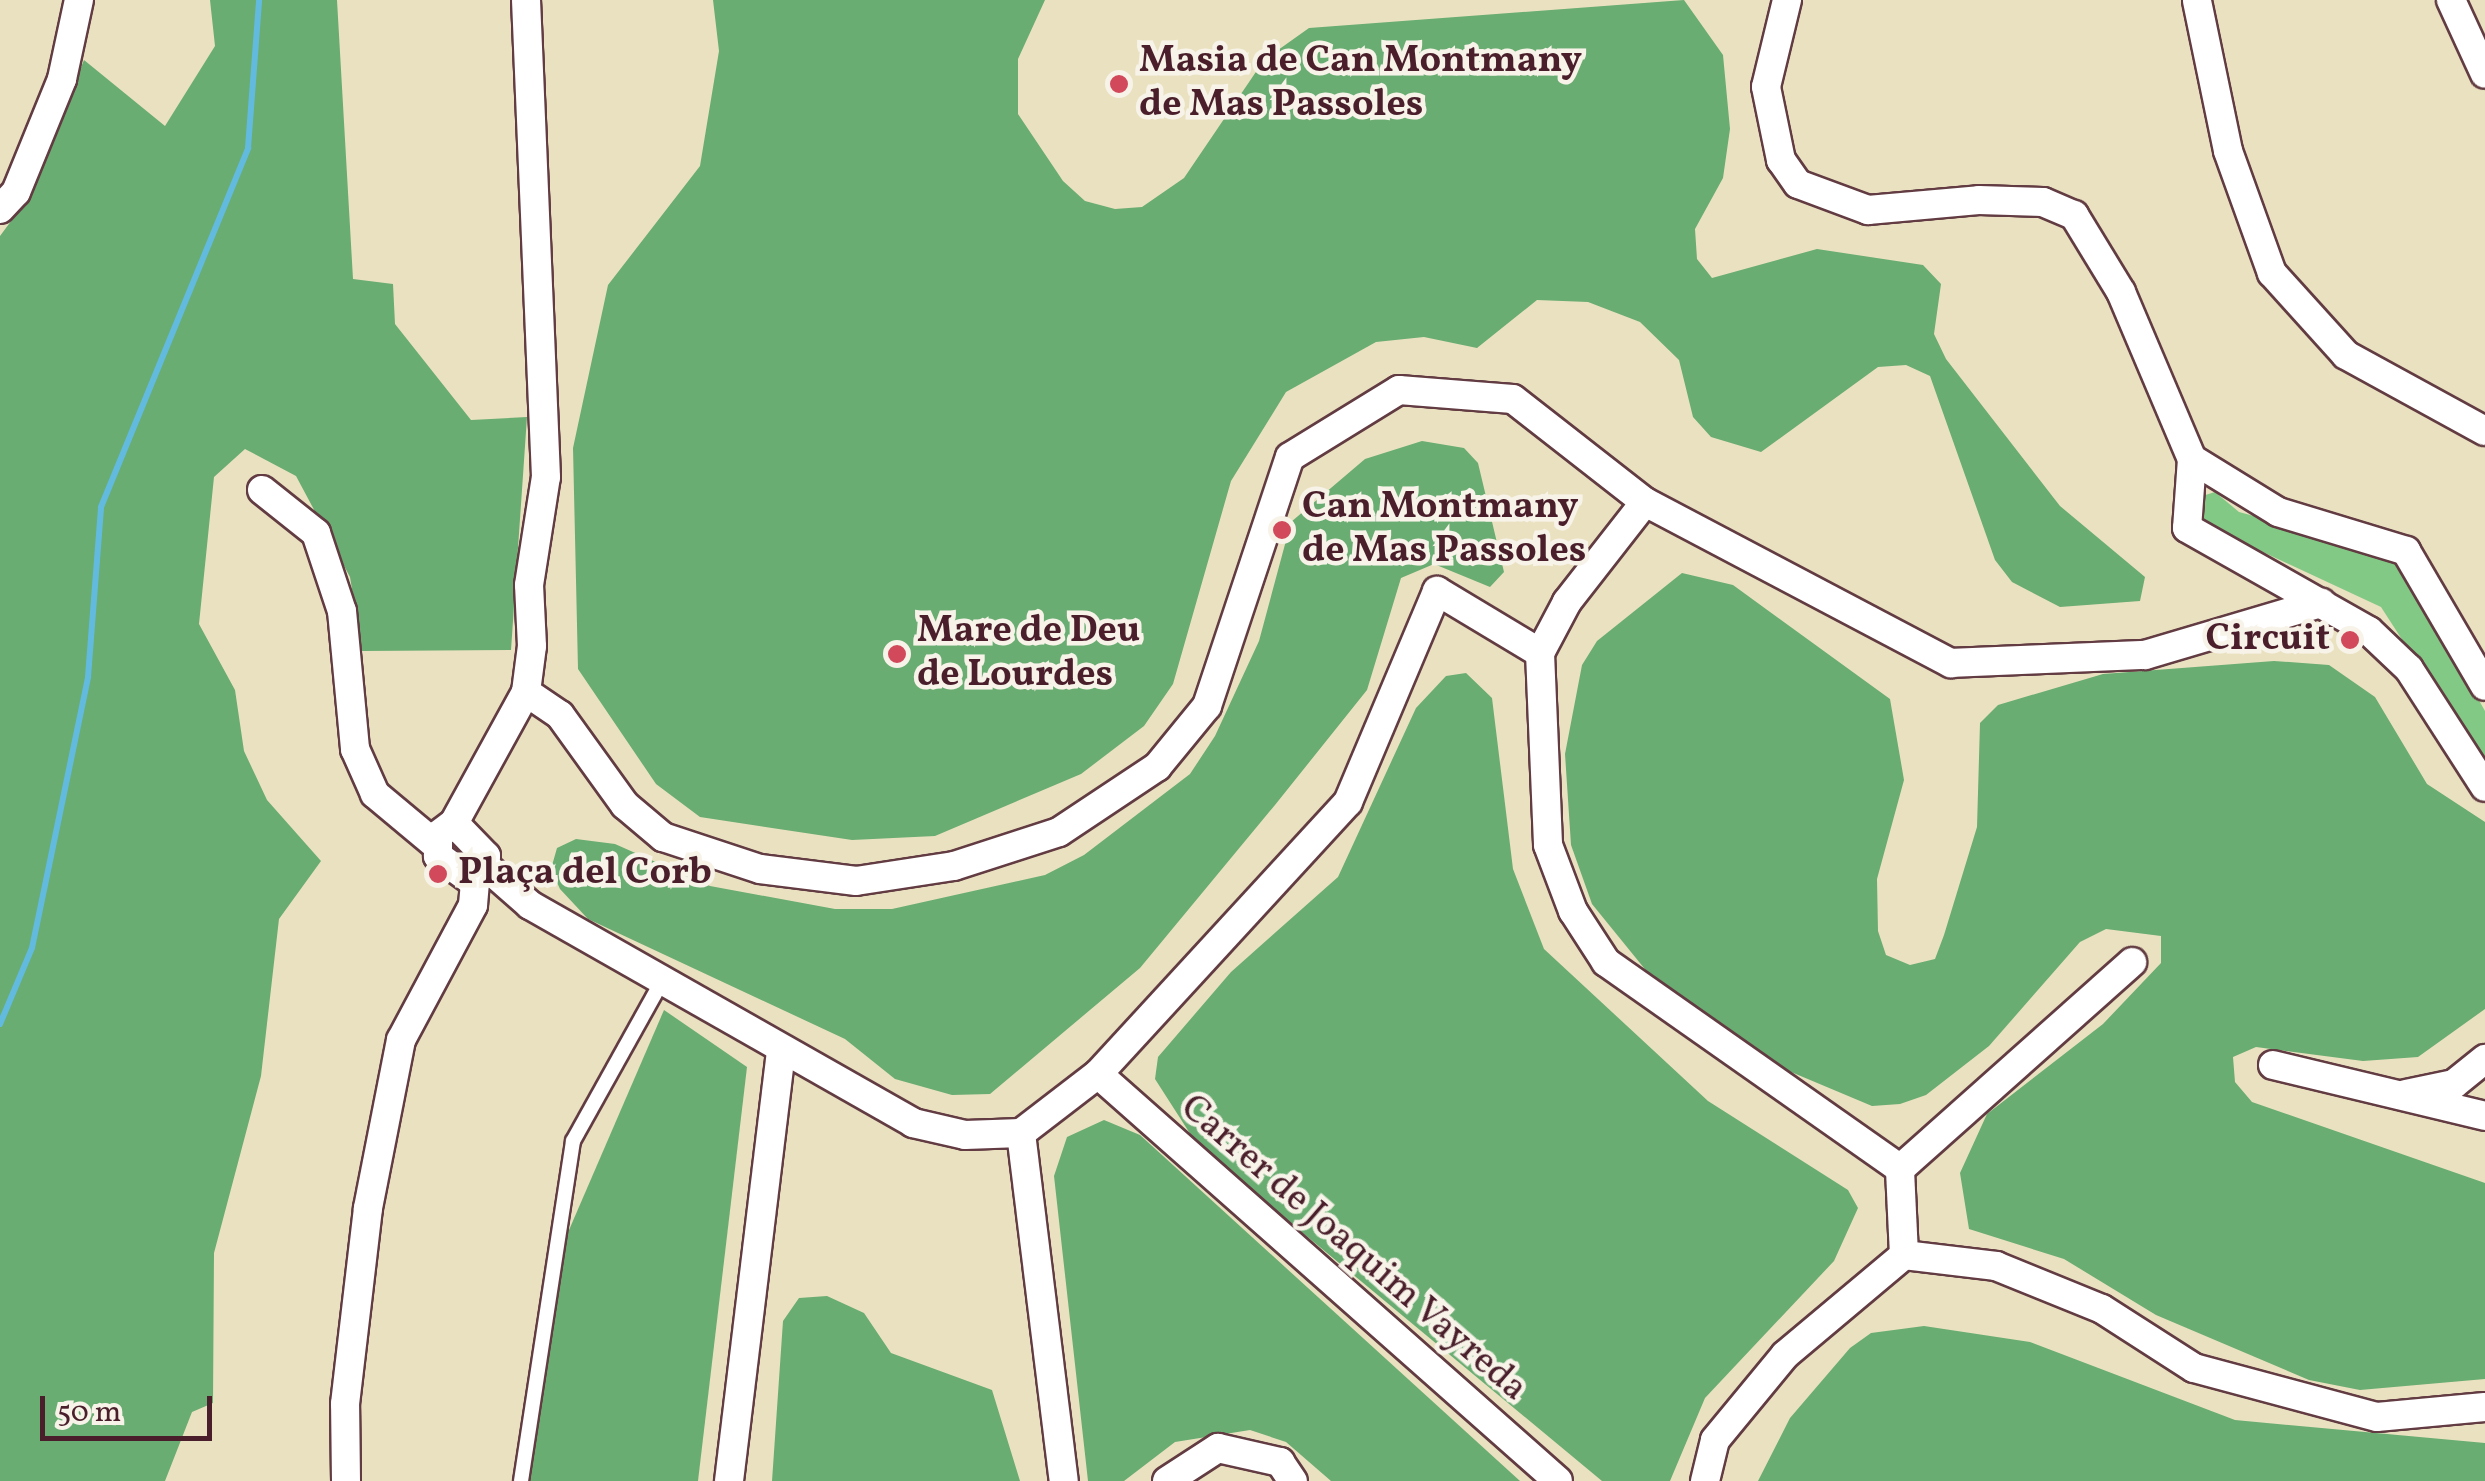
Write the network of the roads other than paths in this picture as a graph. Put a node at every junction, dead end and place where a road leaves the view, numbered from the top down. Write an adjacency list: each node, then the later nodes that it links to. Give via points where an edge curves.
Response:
1 (79, 0): 8 (street, via 62,79 16,192)
2 (526, 0): 16 (street, via 546,477 529,585)
3 (1787, 0): 10 (street, via 1766,87 1780,160 1798,184 1868,210 1979,200 2043,202 2074,215 2121,292)
4 (2451, 0): 6 (street)
5 (2197, 1): 9 (street, via 2228,151 2272,273 2346,355)
6 (2476, 41): 7 (street)
7 (2485, 74)
8 (0, 208)
9 (2485, 431)
10 (2192, 459): 13 (street, via 2187,528); 15 (street, via 2278,512 2406,551)
11 (262, 490): 18 (street, via 316,533 342,611 355,749 375,794)
12 (1645, 502): 13 (street, via 1967,666 2145,654); 14 (street, via 1567,602); 16 (street, via 1513,399 1399,390 1290,456 1207,706 1157,766 1059,832 954,866 856,881 760,869 663,837 625,805 560,715)
13 (2321, 602): 17 (street, via 2409,669)
14 (1540, 653): 25 (street, via 1436,591 1348,802); 29 (street, via 1548,846 1572,911 1606,962)
15 (2485, 686)
16 (526, 692): 18 (street)
17 (2485, 787)
18 (445, 834): 19 (street, via 480,842); 19 (street, via 454,876)
19 (482, 876): 21 (street); 32 (street, via 402,1040 368,1208 346,1404)
20 (2132, 962): 29 (street)
21 (662, 980): 22 (street); 33 (lane, via 573,1141)
22 (781, 1054): 28 (street, via 912,1123 965,1135); 34 (street)
23 (2485, 1059): 26 (street, via 2454,1084)
24 (2274, 1064): 26 (street)
25 (1098, 1074): 28 (street); 38 (street, Carrer de Joaquim Vayreda)
26 (2398, 1096): 27 (street)
27 (2485, 1116)
28 (1022, 1133): 35 (street)
29 (1900, 1169): 30 (street)
30 (1904, 1255): 31 (street, via 1996,1266 2102,1308 2194,1368 2377,1418); 39 (street, via 1784,1355 1715,1440)
31 (2485, 1407)
32 (346, 1481)
33 (521, 1481)
34 (728, 1481)
35 (1064, 1481)
36 (1167, 1481): 37 (street, via 1218,1448 1280,1462)
37 (1293, 1481)
38 (1558, 1481)
39 (1705, 1481)

